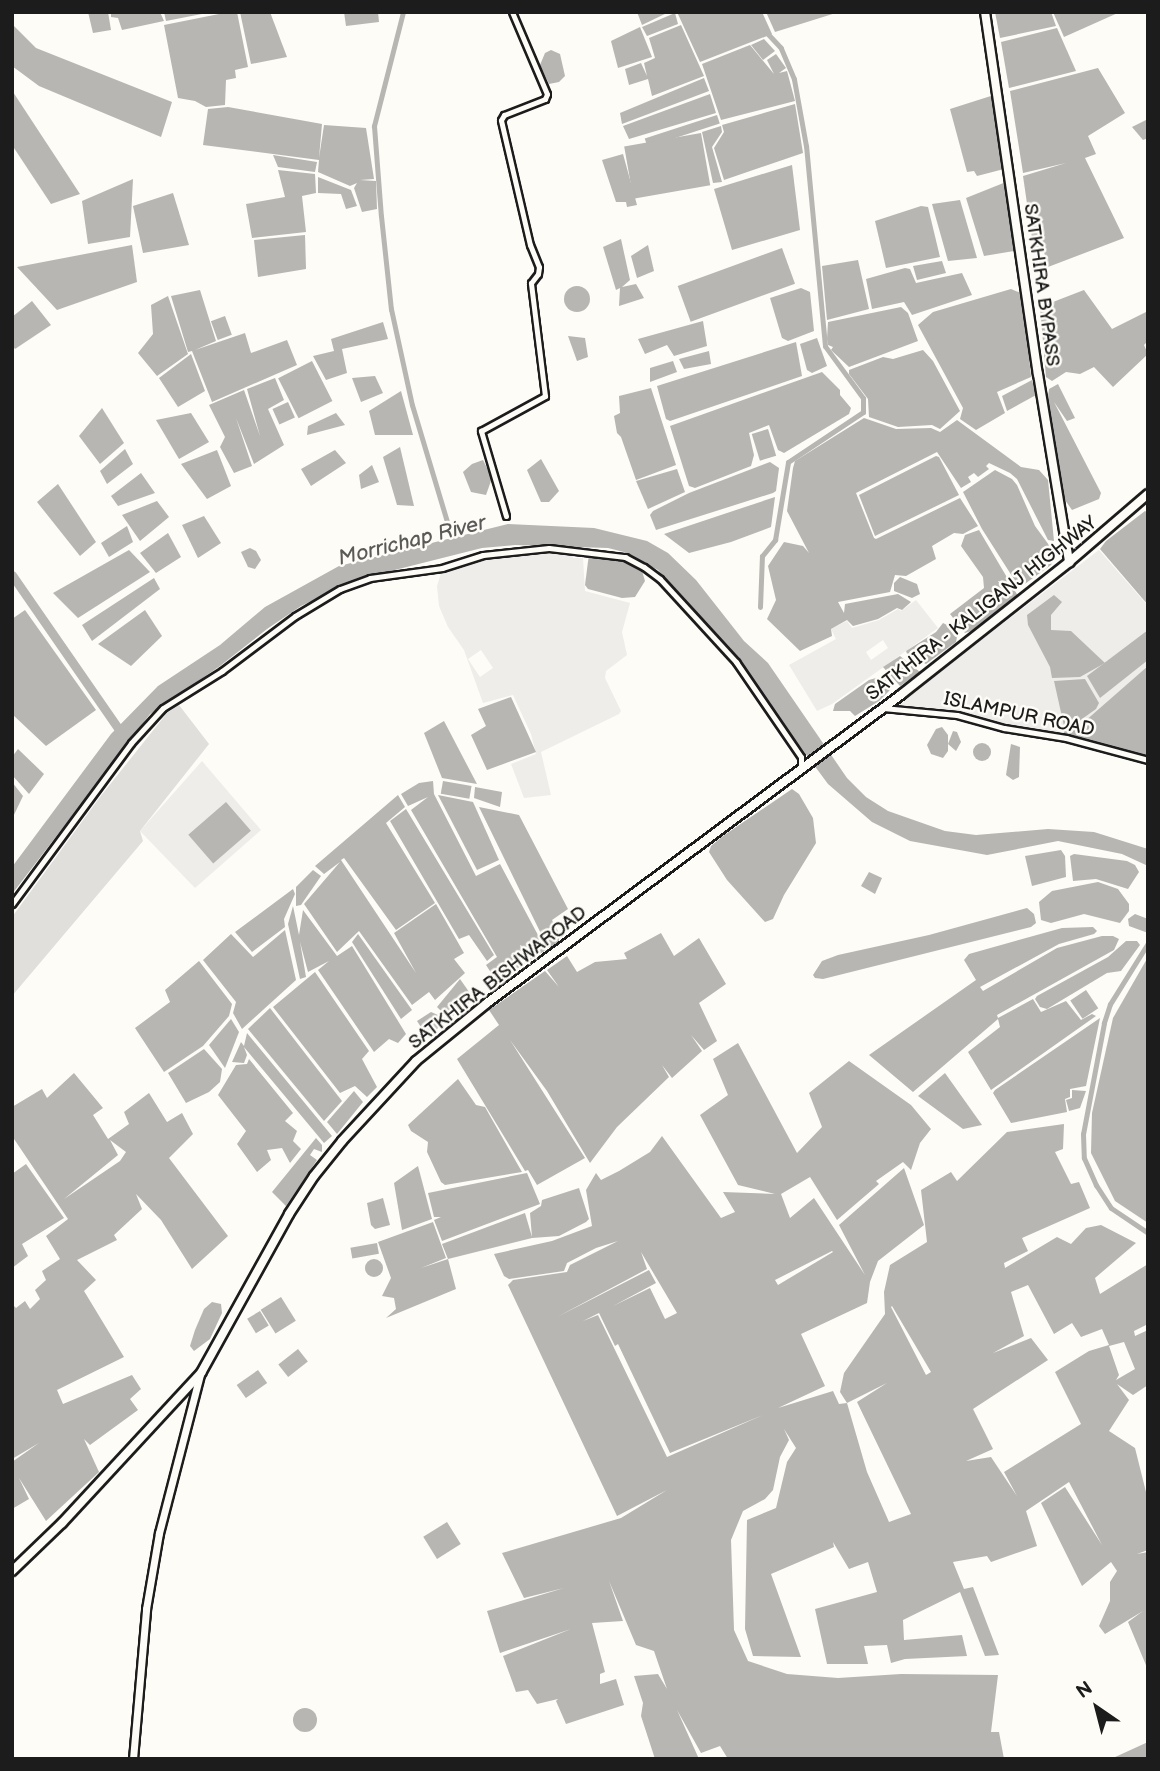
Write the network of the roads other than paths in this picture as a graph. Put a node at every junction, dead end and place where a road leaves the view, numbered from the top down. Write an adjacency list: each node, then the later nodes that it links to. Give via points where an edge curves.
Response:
1 (512, 12): 4 (street, via 547,94 501,120 539,267 531,283 545,396 481,431)
2 (985, 12): 5 (highway, SATKHIRA BYPASS)
3 (1148, 494): 5 (highway, SATKHIRA - KALIGANJ HIGHWAY)
4 (506, 516)
5 (1069, 562): 6 (highway, SATKHIRA - KALIGANJ HIGHWAY)
6 (883, 708): 7 (street, ISLAMPUR ROAD, via 957,715 1066,737); 8 (highway, SATKHIRA - KALIGANJ HIGHWAY)
7 (1148, 760)
8 (803, 768): 9 (street, via 801,757 736,662 645,566 625,557 549,548 483,555 442,568 370,578 340,589 163,708 131,743); 10 (highway, SATKHIRA BISHWAROAD, via 416,1061 314,1176)
9 (12, 904)
10 (201, 1373): 11 (highway, SATKHIRA BISHWAROAD); 12 (main road, via 159,1533 146,1609)
11 (12, 1571)
12 (133, 1759)

